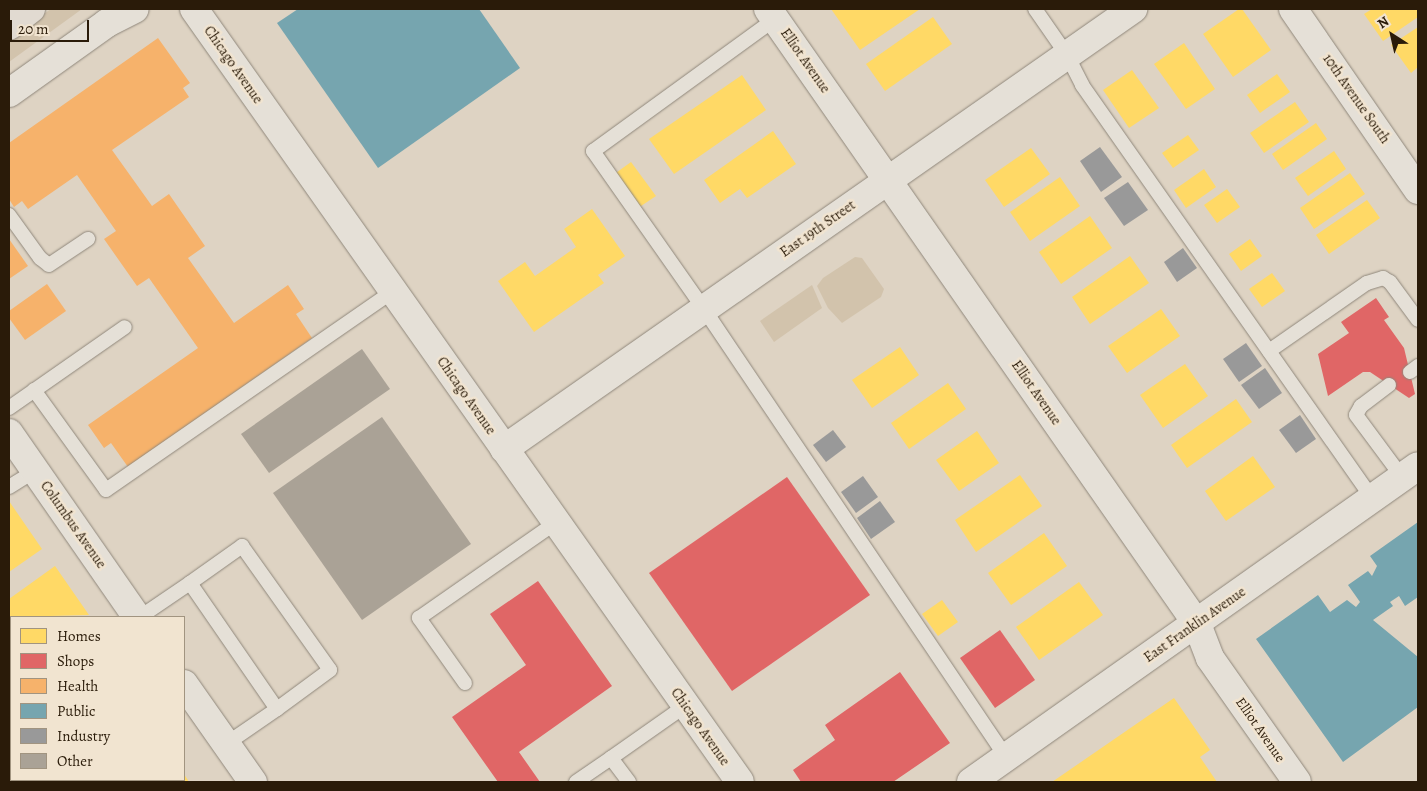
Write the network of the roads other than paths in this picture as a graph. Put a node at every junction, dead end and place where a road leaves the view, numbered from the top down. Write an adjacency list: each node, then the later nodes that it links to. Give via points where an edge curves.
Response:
1 (31, 9): 8 (highway)
2 (135, 9): 10 (street, via 108,23)
3 (194, 9): 15 (street, Chicago Avenue)
4 (1035, 9): 9 (lane)
5 (1133, 9): 9 (street, East 19th Street)
6 (1293, 9): 12 (street, 10th Avenue South)
7 (772, 14): 11 (street, Elliot Avenue); 16 (lane, via 593,151)
8 (9, 26)
9 (1067, 55): 11 (street, East 19th Street); 19 (lane, via 1082,85)
10 (9, 93)
11 (888, 180): 16 (street, East 19th Street); 33 (street, Elliot Avenue)
12 (1418, 190)
13 (9, 214): 14 (lane, via 40,258 49,265)
14 (88, 239)
15 (394, 291): 21 (lane, via 106,490); 24 (street, Chicago Avenue)
16 (704, 309): 24 (street, East 19th Street); 40 (lane)
17 (1418, 320): 19 (lane, via 1390,282 1383,278 1367,283)
18 (125, 327): 21 (lane)
19 (1269, 351): 28 (lane)
20 (1389, 386): 26 (lane, via 1361,406 1356,415)
21 (34, 390): 22 (lane)
22 (9, 408)
23 (9, 433): 25 (street, Columbus Avenue)
24 (504, 449): 29 (street, Chicago Avenue)
25 (35, 471): 27 (lane); 31 (street, Columbus Avenue)
26 (1410, 471): 28 (street, East Franklin Avenue)
27 (9, 487)
28 (1372, 498): 33 (street, East Franklin Avenue)
29 (555, 523): 34 (lane, via 419,618); 36 (street, Chicago Avenue)
30 (190, 583): 32 (lane); 37 (lane); 37 (lane, via 242,546 330,670)
31 (138, 616)
32 (140, 616)
33 (1197, 624): 40 (street, East Franklin Avenue); 46 (street, Elliot Avenue, via 1210,658)
34 (465, 683)
35 (185, 685): 38 (street)
36 (685, 706): 39 (lane); 44 (street, Chicago Avenue)
37 (277, 709): 38 (lane)
38 (226, 744): 41 (street)
39 (611, 758): 42 (lane); 43 (lane)
40 (1006, 758): 45 (street, East Franklin Avenue)
41 (253, 782)
42 (576, 782)
43 (629, 782)
44 (740, 782)
45 (971, 782)
46 (1297, 782)

